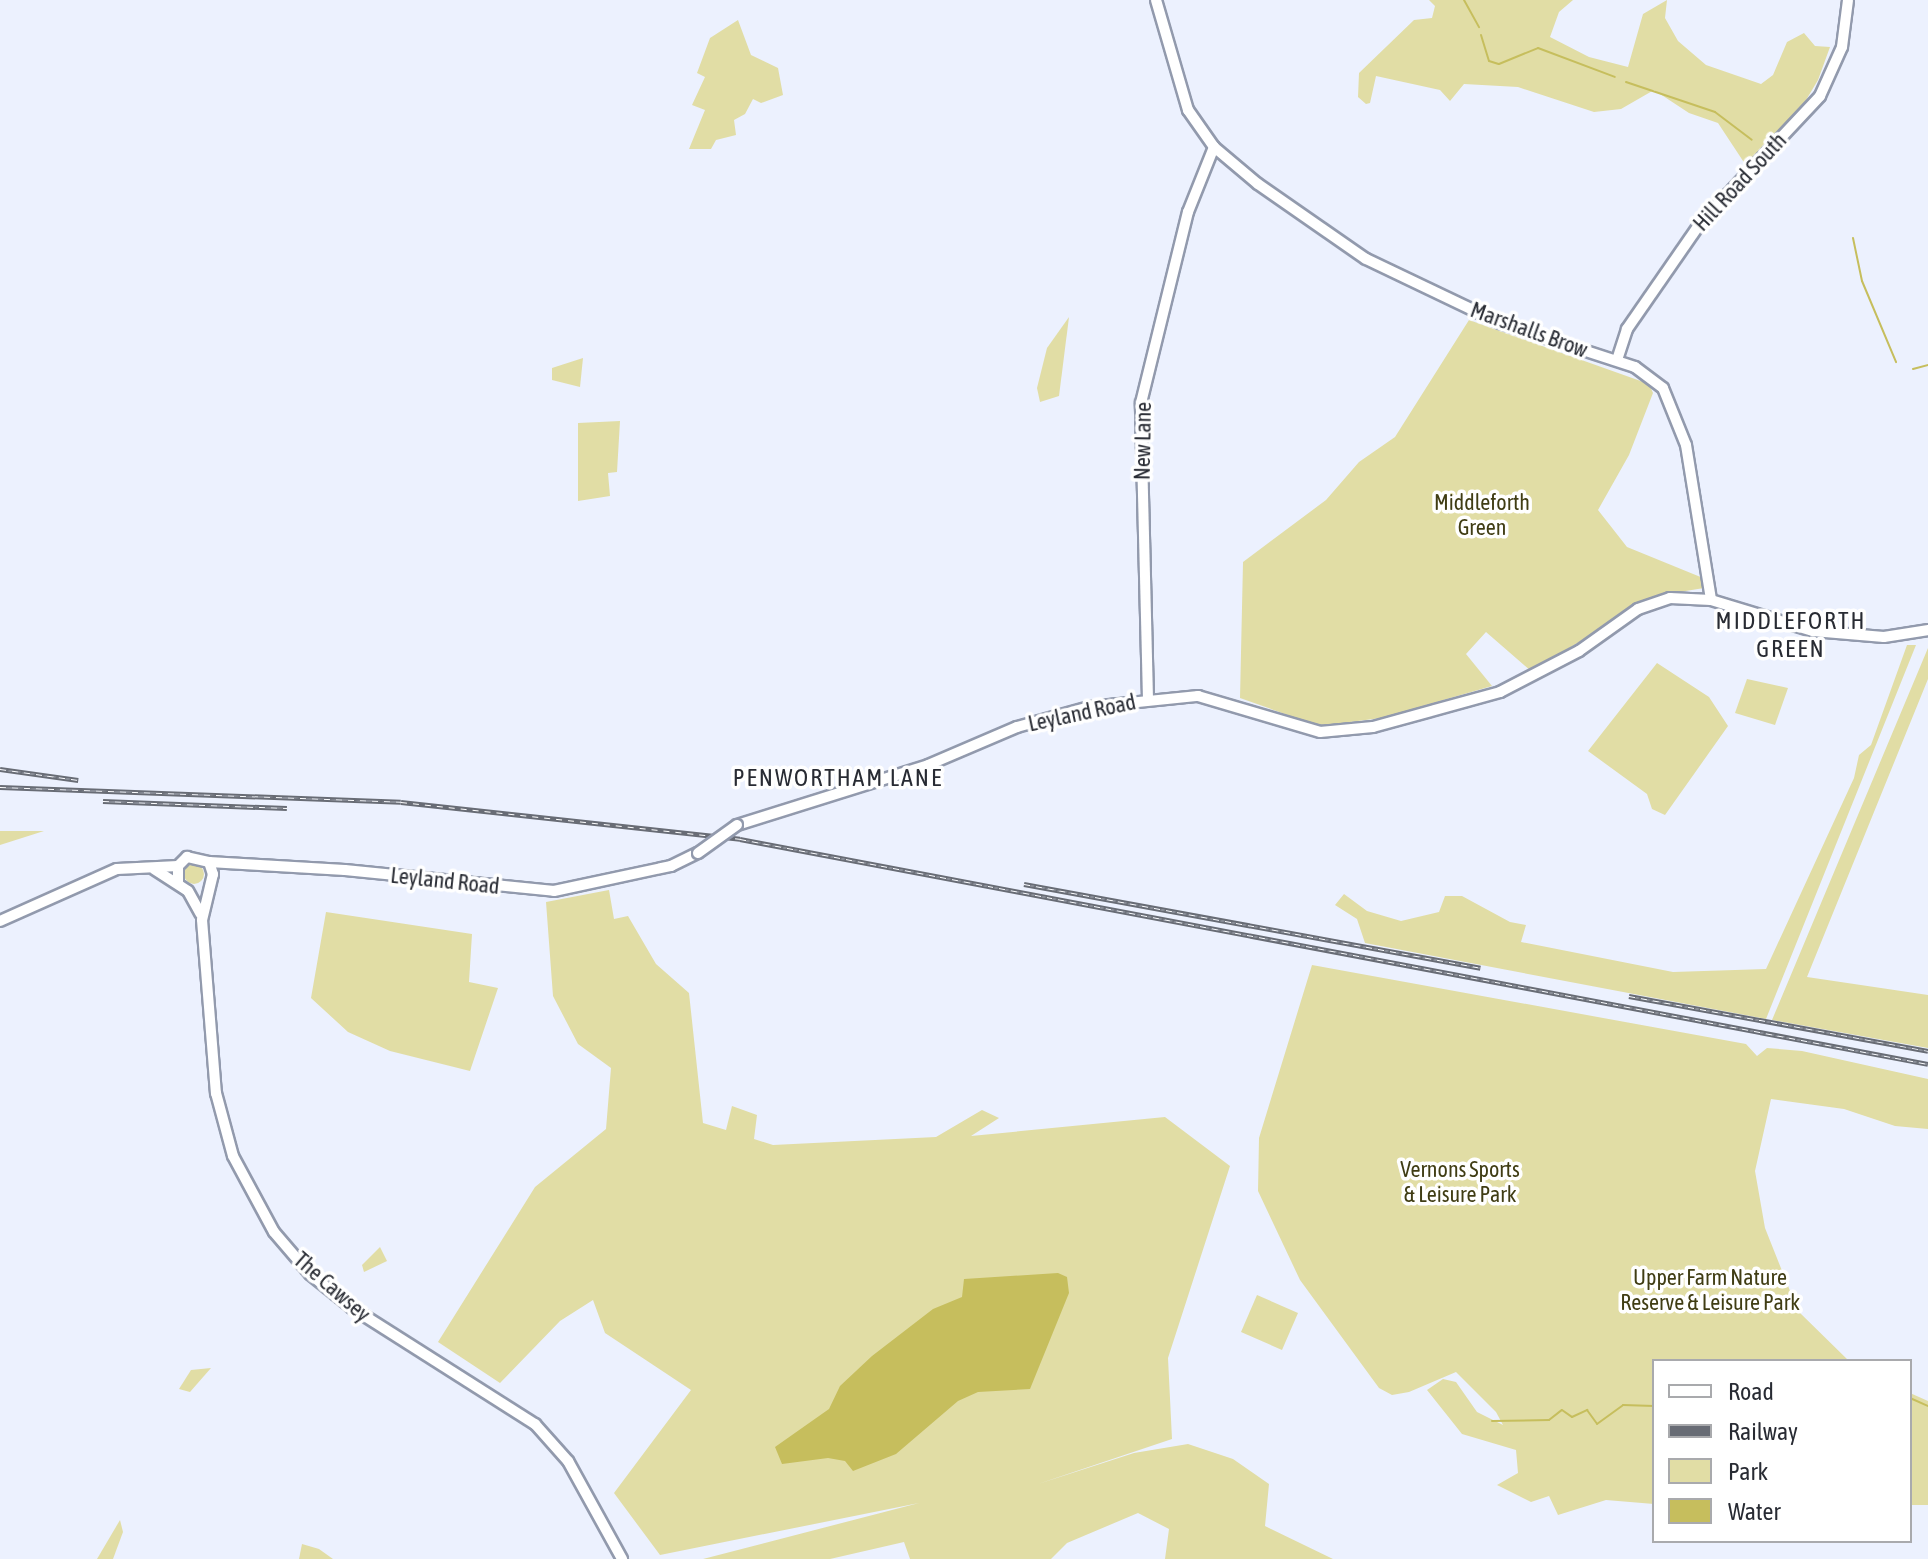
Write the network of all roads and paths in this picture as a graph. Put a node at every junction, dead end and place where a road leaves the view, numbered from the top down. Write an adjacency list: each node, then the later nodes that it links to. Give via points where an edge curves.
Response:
1 (1156, 0): 3 (street, Marshalls Brow, via 1177,83)
2 (1848, 0): 4 (street, Hill Road South, via 1842,47 1820,96 1699,225 1627,329)
3 (1214, 147): 4 (street, Marshalls Brow, via 1366,259 1531,336); 7 (street, New Lane, via 1188,212 1141,403)
4 (1617, 360): 5 (street, Marshalls Brow, via 1654,379 1675,408)
5 (1711, 600): 6 (street, Leyland Road, via 1813,631 1884,637); 7 (street, Leyland Road, via 1657,600 1579,651 1500,692 1343,733 1308,730 1198,696)
6 (1928, 630)
7 (1148, 699): 10 (street, Leyland Road, bridge, via 1055,714 966,752 737,825 671,866 554,891 345,870)
8 (209, 862): 9 (street, via 193,855); 10 (street, Leyland Road); 12 (street)
9 (178, 866): 11 (street); 13 (street)
10 (228, 866): 12 (street)
11 (153, 868): 13 (street); 16 (street, via 117,869)
12 (211, 879): 14 (street, via 200,891); 15 (street, The Cawsey)
13 (178, 882): 14 (street)
14 (188, 891): 15 (street, The Cawsey)
15 (202, 920): 17 (street, The Cawsey, via 213,1072 223,1125 244,1181 274,1232 310,1274 348,1305 535,1424 568,1461)
16 (0, 921)
17 (622, 1559)

